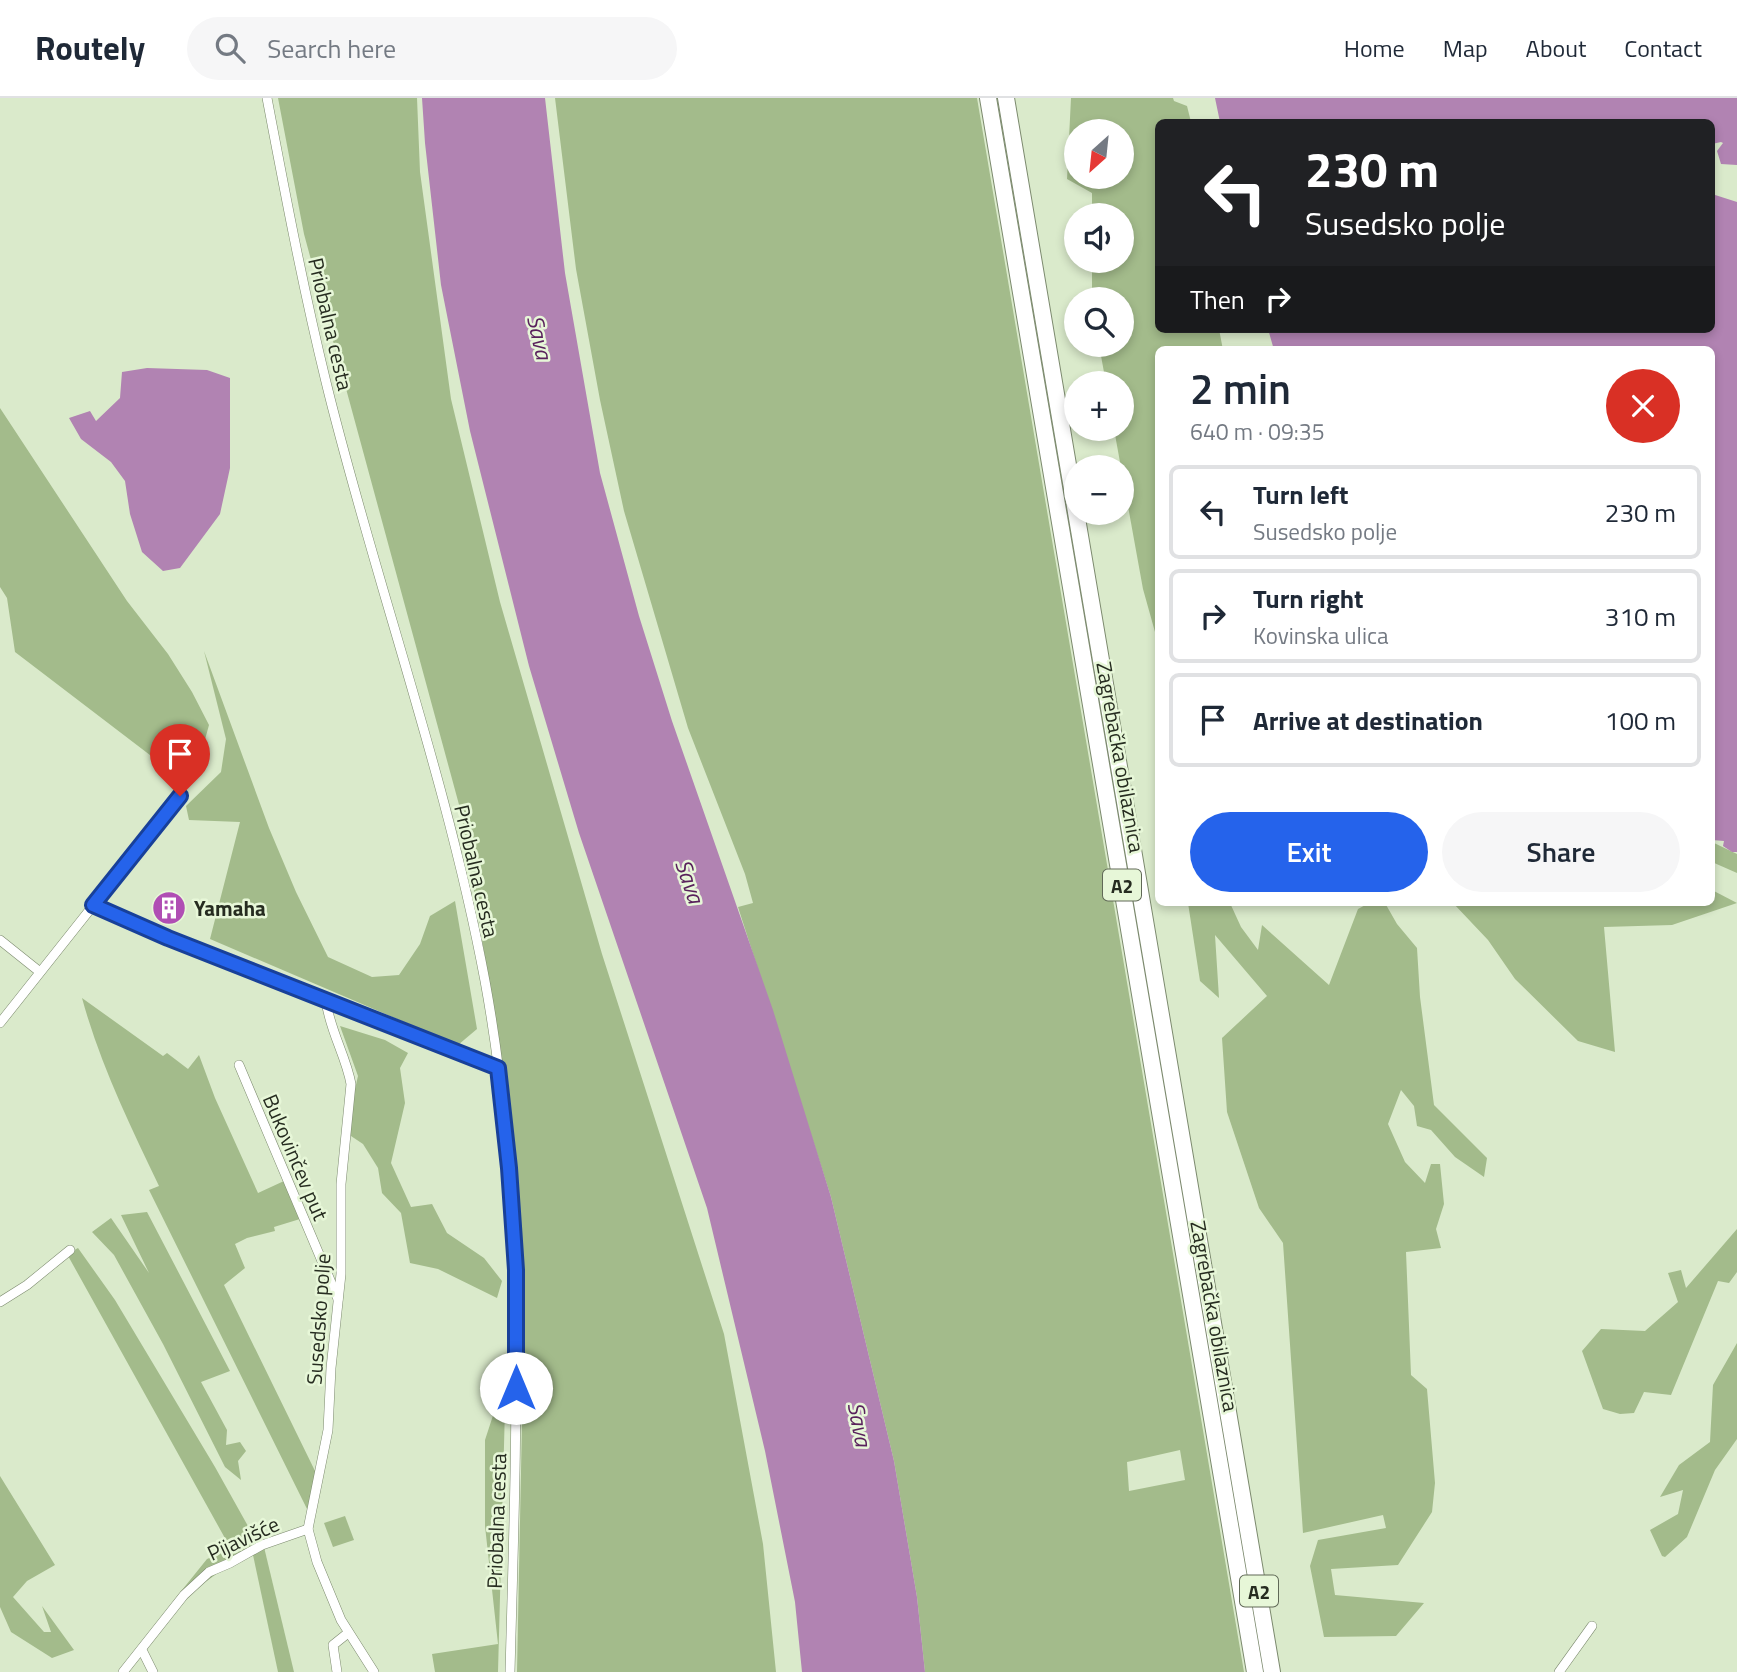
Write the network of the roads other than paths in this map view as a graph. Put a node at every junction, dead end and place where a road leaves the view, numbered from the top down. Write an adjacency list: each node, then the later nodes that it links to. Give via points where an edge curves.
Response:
1 (267, 98): 11 (street, Priobalna cesta, via 326,383 452,836)
2 (988, 98): 24 (highway, Zagrebačka obilaznica / A2)
3 (1006, 98): 25 (highway, Zagrebačka obilaznica / A2)
4 (180, 796): 5 (street)
5 (93, 905): 7 (street); 8 (street)
6 (0, 940): 7 (street)
7 (40, 972): 9 (street)
8 (326, 1002): 11 (street); 13 (street, Susedsko polje, via 351,1084 341,1184)
9 (0, 1023)
10 (239, 1065): 13 (street, Bukovinčev put)
11 (498, 1068): 23 (street, Priobalna cesta, via 516,1270)
12 (70, 1250): 14 (street)
13 (338, 1300): 15 (street, Susedsko polje, via 325,1451)
14 (0, 1302)
15 (308, 1529): 17 (street); 18 (street, Pijavišće, via 262,1545 209,1572 184,1595)
16 (1592, 1626): 26 (street)
17 (348, 1633): 21 (street, via 333,1646); 22 (street)
18 (142, 1650): 19 (street, Pijavišće); 20 (street)
19 (123, 1672)
20 (153, 1672)
21 (337, 1672)
22 (374, 1672)
23 (510, 1672)
24 (1255, 1672)
25 (1272, 1672)
26 (1559, 1672)

